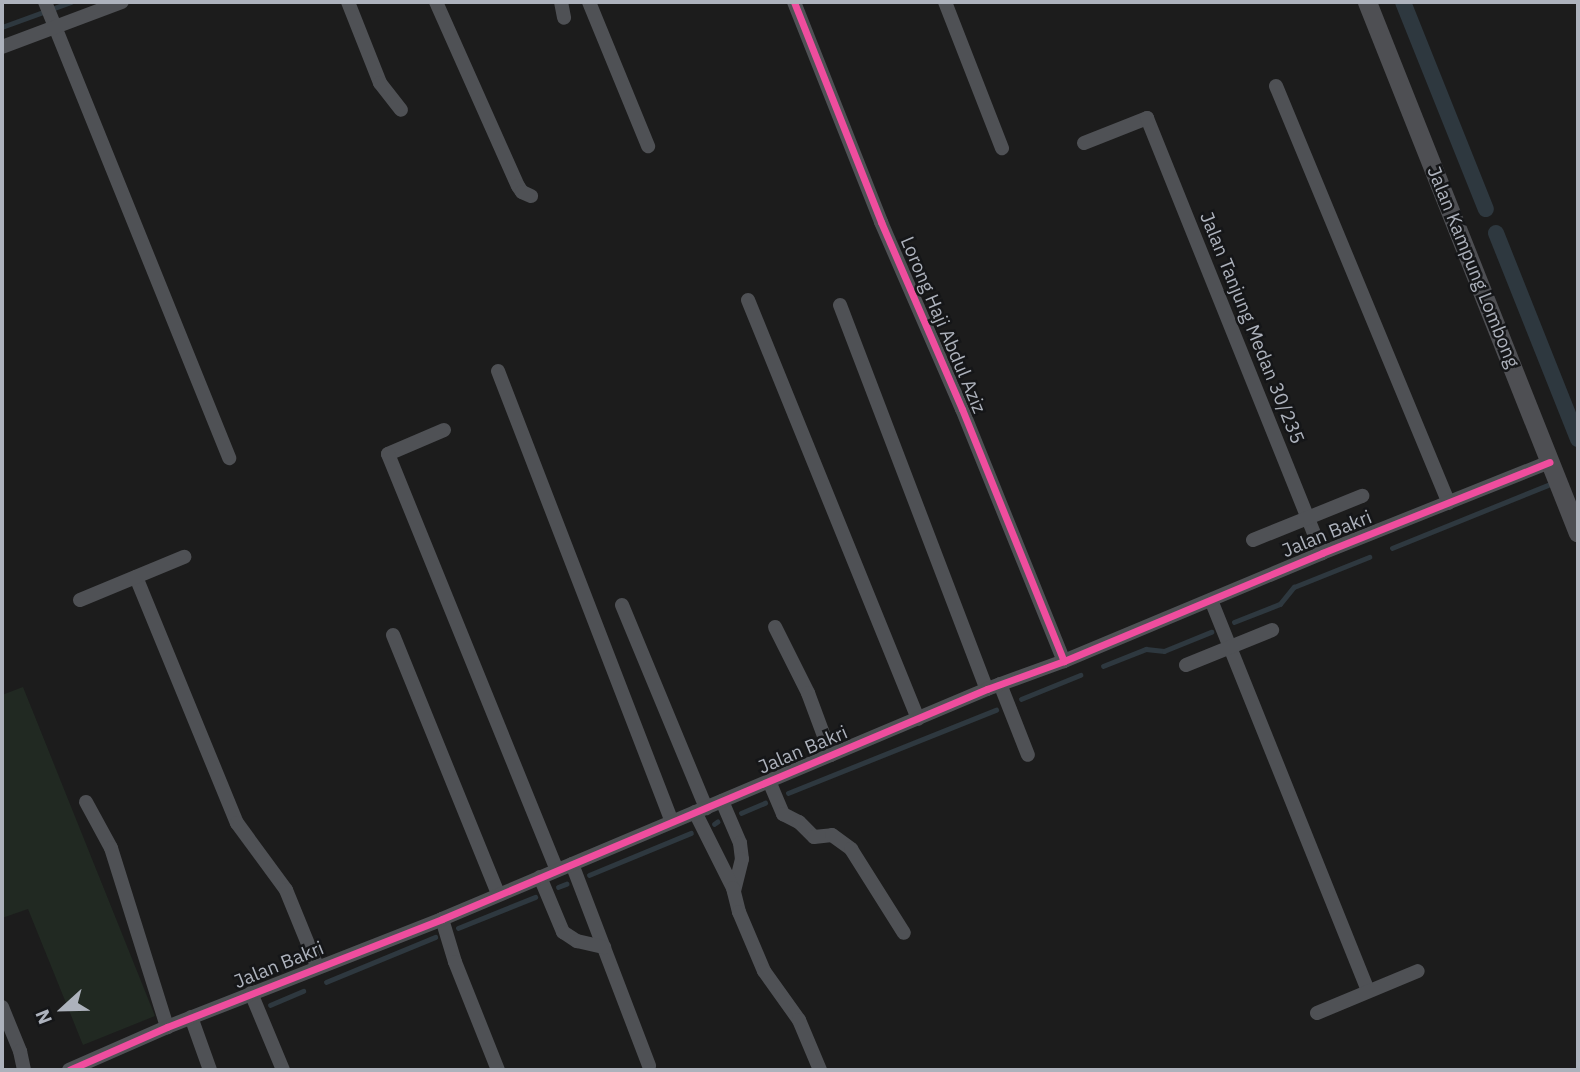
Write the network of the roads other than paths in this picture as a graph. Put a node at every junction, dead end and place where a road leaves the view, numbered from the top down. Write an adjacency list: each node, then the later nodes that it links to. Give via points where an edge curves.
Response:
1 (46, 2): 11 (street)
2 (122, 2): 11 (street)
3 (348, 2): 14 (street, via 380,83)
4 (436, 2): 18 (street, via 518,186)
5 (561, 2): 10 (street)
6 (589, 2): 16 (street)
7 (794, 2): 40 (street, Lorong Haji Abdul Aziz)
8 (945, 2): 17 (street)
9 (1367, 2): 24 (street, Jalan Kampung Lombong)
10 (564, 18)
11 (53, 23): 12 (street); 23 (street)
12 (2, 47)
13 (1276, 86): 26 (street)
14 (401, 110)
15 (1084, 143): 27 (street, Jalan Tanjung Medan 30/235, via 1147,118)
16 (648, 146)
17 (1002, 148)
18 (531, 196)
19 (748, 300): 43 (street)
20 (840, 305): 42 (street)
21 (498, 371): 50 (street)
22 (443, 430): 52 (street, via 387,454)
23 (229, 458)
24 (1550, 462): 26 (street, Jalan Bakri); 28 (street, Jalan Kampung Lombong)
25 (1362, 496): 27 (street)
26 (1448, 503): 30 (street, Jalan Bakri)
27 (1308, 518): 29 (street); 30 (street, Jalan Tanjung Medan 30/235)
28 (1578, 533)
29 (1253, 540)
30 (1322, 553): 34 (street, Jalan Bakri)
31 (184, 557): 32 (street)
32 (136, 577): 33 (street); 59 (street, via 237,824 286,890)
33 (80, 600)
34 (1212, 600): 39 (street); 40 (street, Jalan Bakri)
35 (622, 605): 49 (street)
36 (775, 628): 44 (street, via 808,693)
37 (1272, 630): 39 (street)
38 (393, 635): 55 (street)
39 (1231, 646): 41 (street); 61 (street)
40 (1064, 661): 42 (street, Jalan Bakri)
41 (1186, 665)
42 (994, 687): 43 (street, Jalan Bakri); 45 (street)
43 (918, 719): 44 (street, Jalan Bakri)
44 (831, 755): 46 (street, Jalan Bakri)
45 (1028, 755)
46 (769, 781): 47 (street, Jalan Bakri); 57 (street, via 783,814 814,837 832,835 851,849)
47 (722, 801): 49 (street, Jalan Bakri); 54 (street, via 740,843 741,868)
48 (86, 802): 66 (street, via 111,848)
49 (701, 811): 50 (street, Jalan Bakri); 54 (street)
50 (672, 822): 51 (street, Jalan Bakri)
51 (572, 864): 52 (street, Jalan Bakri); 58 (street)
52 (557, 870): 53 (street, Jalan Bakri)
53 (540, 877): 55 (street, Jalan Bakri); 58 (street, via 563,932 577,941)
54 (734, 891): 73 (street, via 764,971 799,1020)
55 (498, 894): 56 (street, Jalan Bakri)
56 (442, 919): 59 (street, Jalan Bakri); 72 (street)
57 (904, 933)
58 (604, 947): 67 (street)
59 (317, 966): 62 (street, Jalan Bakri)
60 (1418, 971): 61 (street)
61 (1368, 991): 64 (street)
62 (251, 993): 65 (street, Jalan Bakri); 71 (street)
63 (2, 1007): 68 (street)
64 (1317, 1013)
65 (191, 1017): 66 (street, Jalan Bakri); 70 (street)
66 (167, 1027): 69 (street, Jalan Bakri)
67 (649, 1066)
68 (24, 1070)
69 (69, 1070)
70 (210, 1070)
71 (283, 1070)
72 (498, 1070)
73 (820, 1070)

